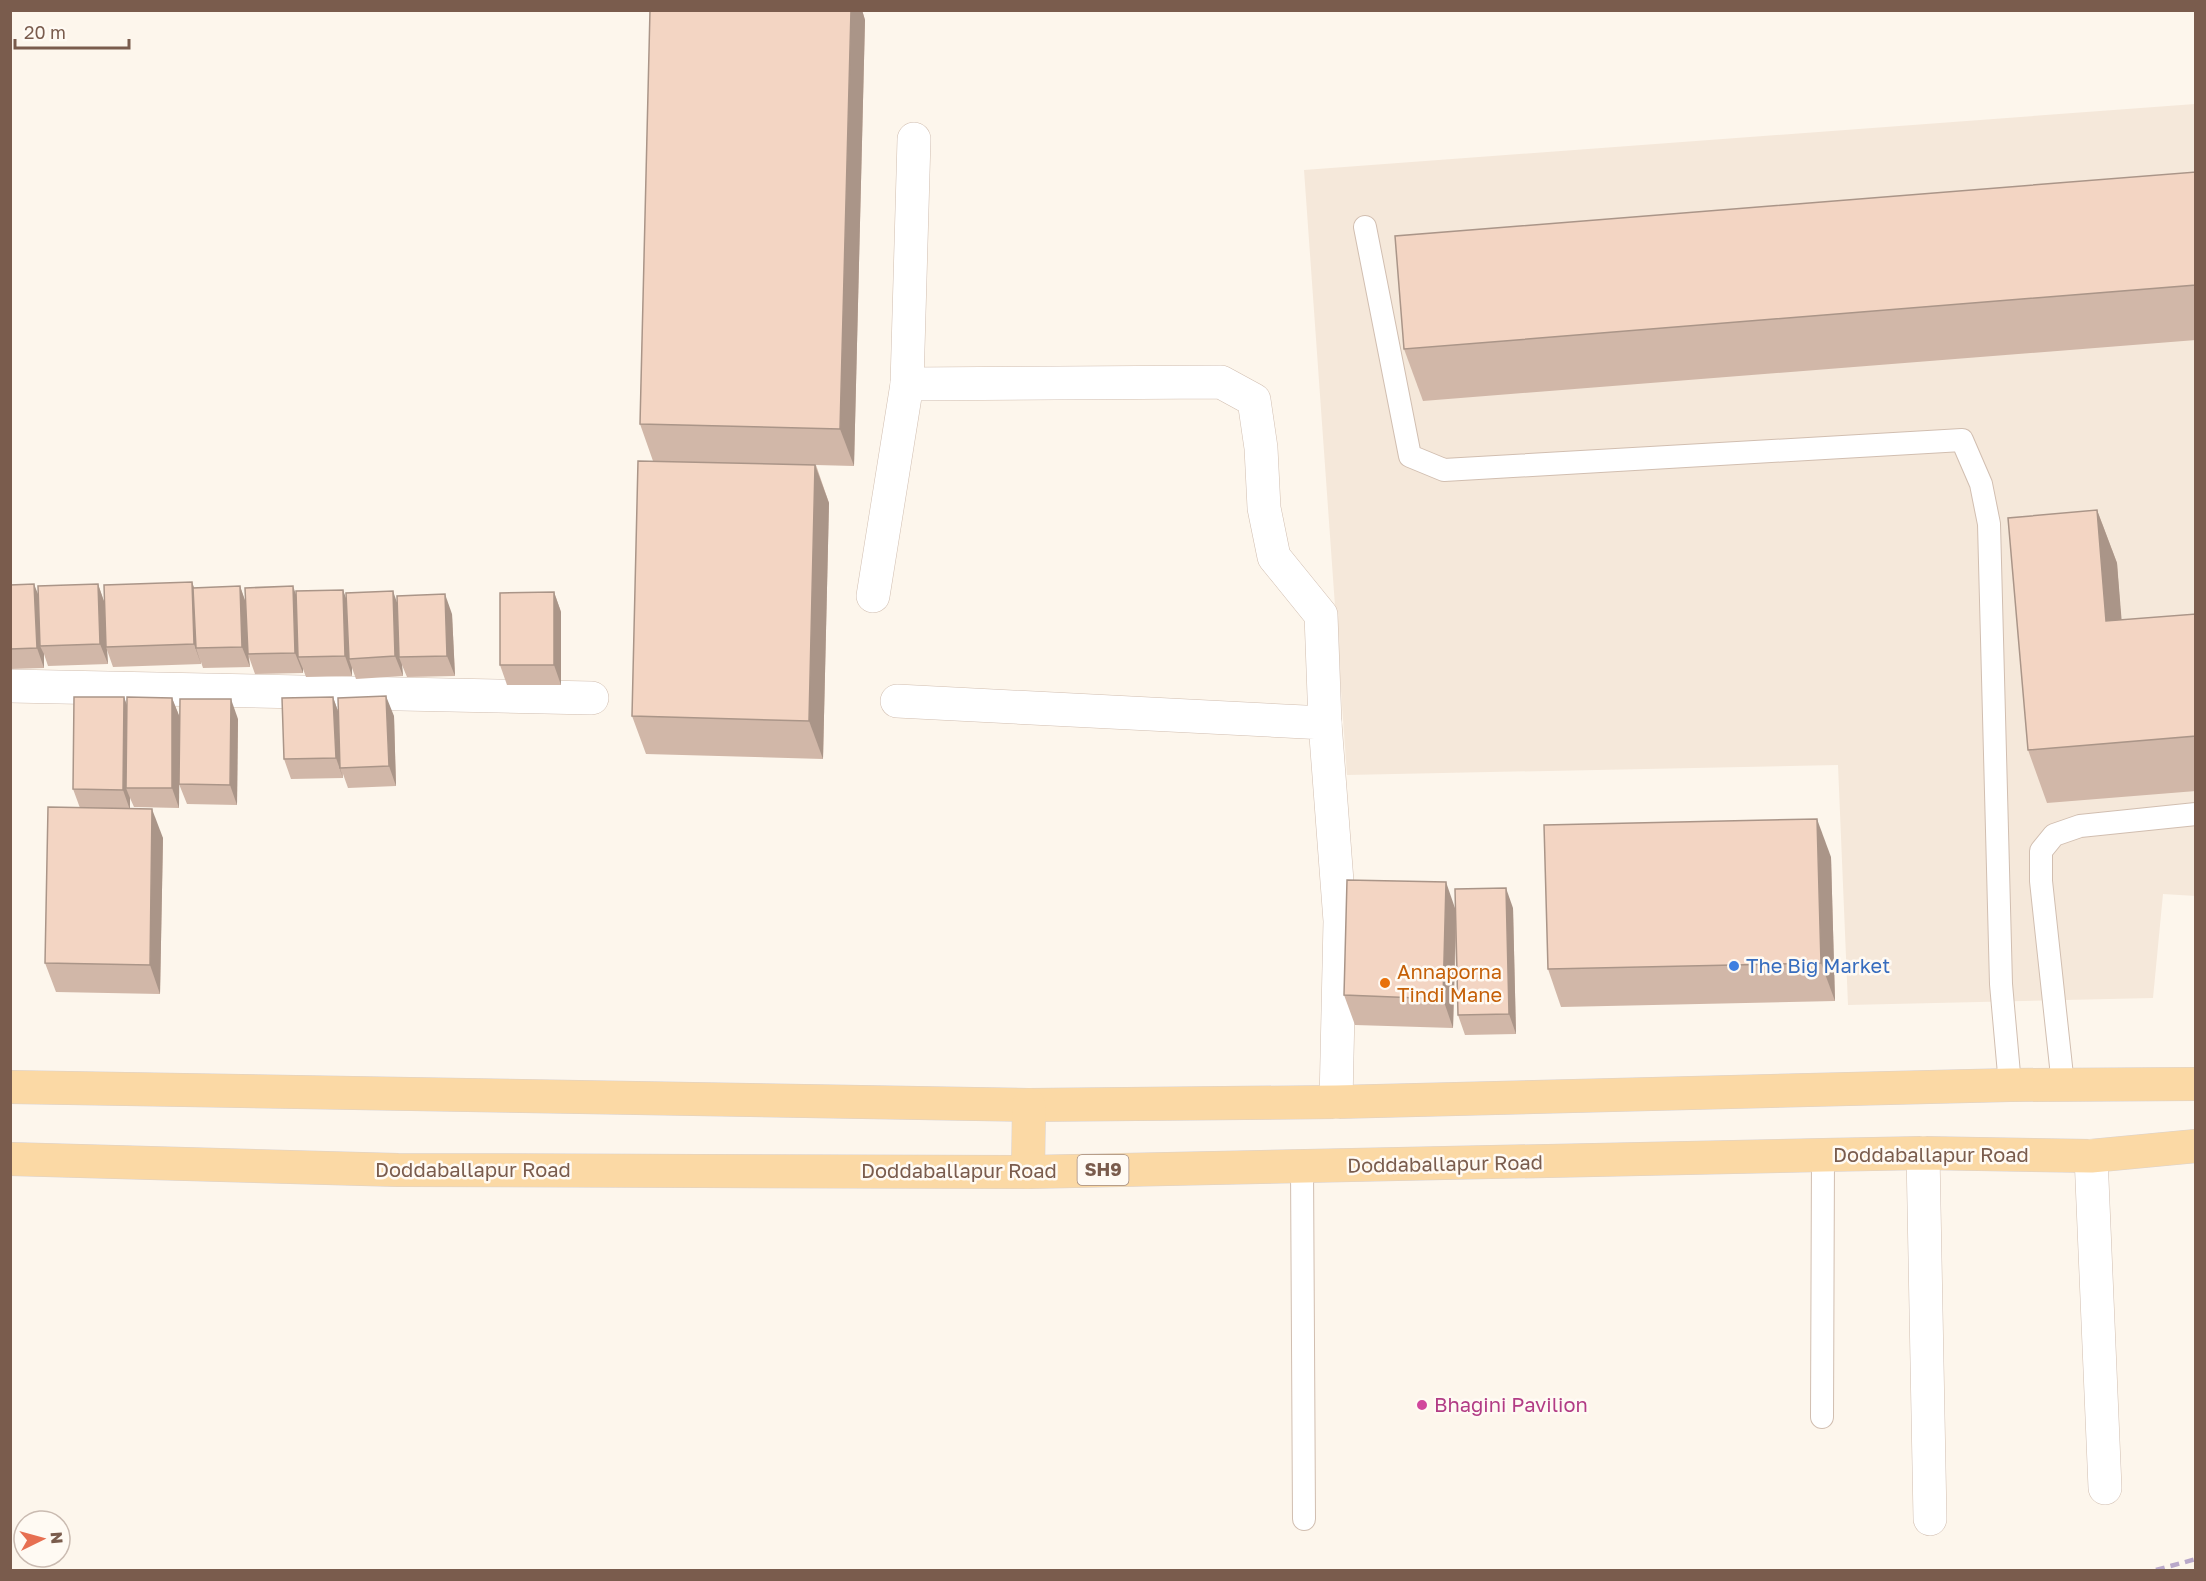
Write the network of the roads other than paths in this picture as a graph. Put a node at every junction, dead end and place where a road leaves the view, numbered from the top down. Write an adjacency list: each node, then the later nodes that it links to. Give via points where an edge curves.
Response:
1 (914, 139): 3 (street)
2 (1365, 227): 11 (lane, via 1410,456 1444,470 1962,440 1981,484 1989,524 2001,984)
3 (907, 384): 4 (street); 8 (street, via 1221,382 1254,400 1264,508 1274,556 1321,615)
4 (873, 596)
5 (10, 686): 6 (street)
6 (592, 698)
7 (897, 701): 8 (street)
8 (1324, 723): 14 (street, via 1340,921)
9 (2196, 814): 12 (lane, via 2080,826 2054,835 2041,851)
10 (2196, 1084): 12 (main road)
11 (2010, 1085): 12 (main road); 14 (main road)
12 (2063, 1085)
13 (10, 1088): 15 (main road)
14 (1336, 1102): 15 (main road)
15 (1029, 1105): 22 (main road)
16 (2196, 1146): 19 (main road, Doddaballapur Road / SH9)
17 (1923, 1154): 18 (main road, Doddaballapur Road / SH9); 19 (main road, Doddaballapur Road / SH9); 26 (street)
18 (1823, 1155): 21 (main road, Doddaballapur Road / SH9); 23 (lane)
19 (2091, 1156): 24 (street)
20 (10, 1159): 22 (main road, Doddaballapur Road / SH9, via 398,1170)
21 (1302, 1166): 22 (main road, Doddaballapur Road / SH9); 25 (lane)
22 (1028, 1172)
23 (1822, 1417)
24 (2105, 1488)
25 (1304, 1519)
26 (1930, 1519)

